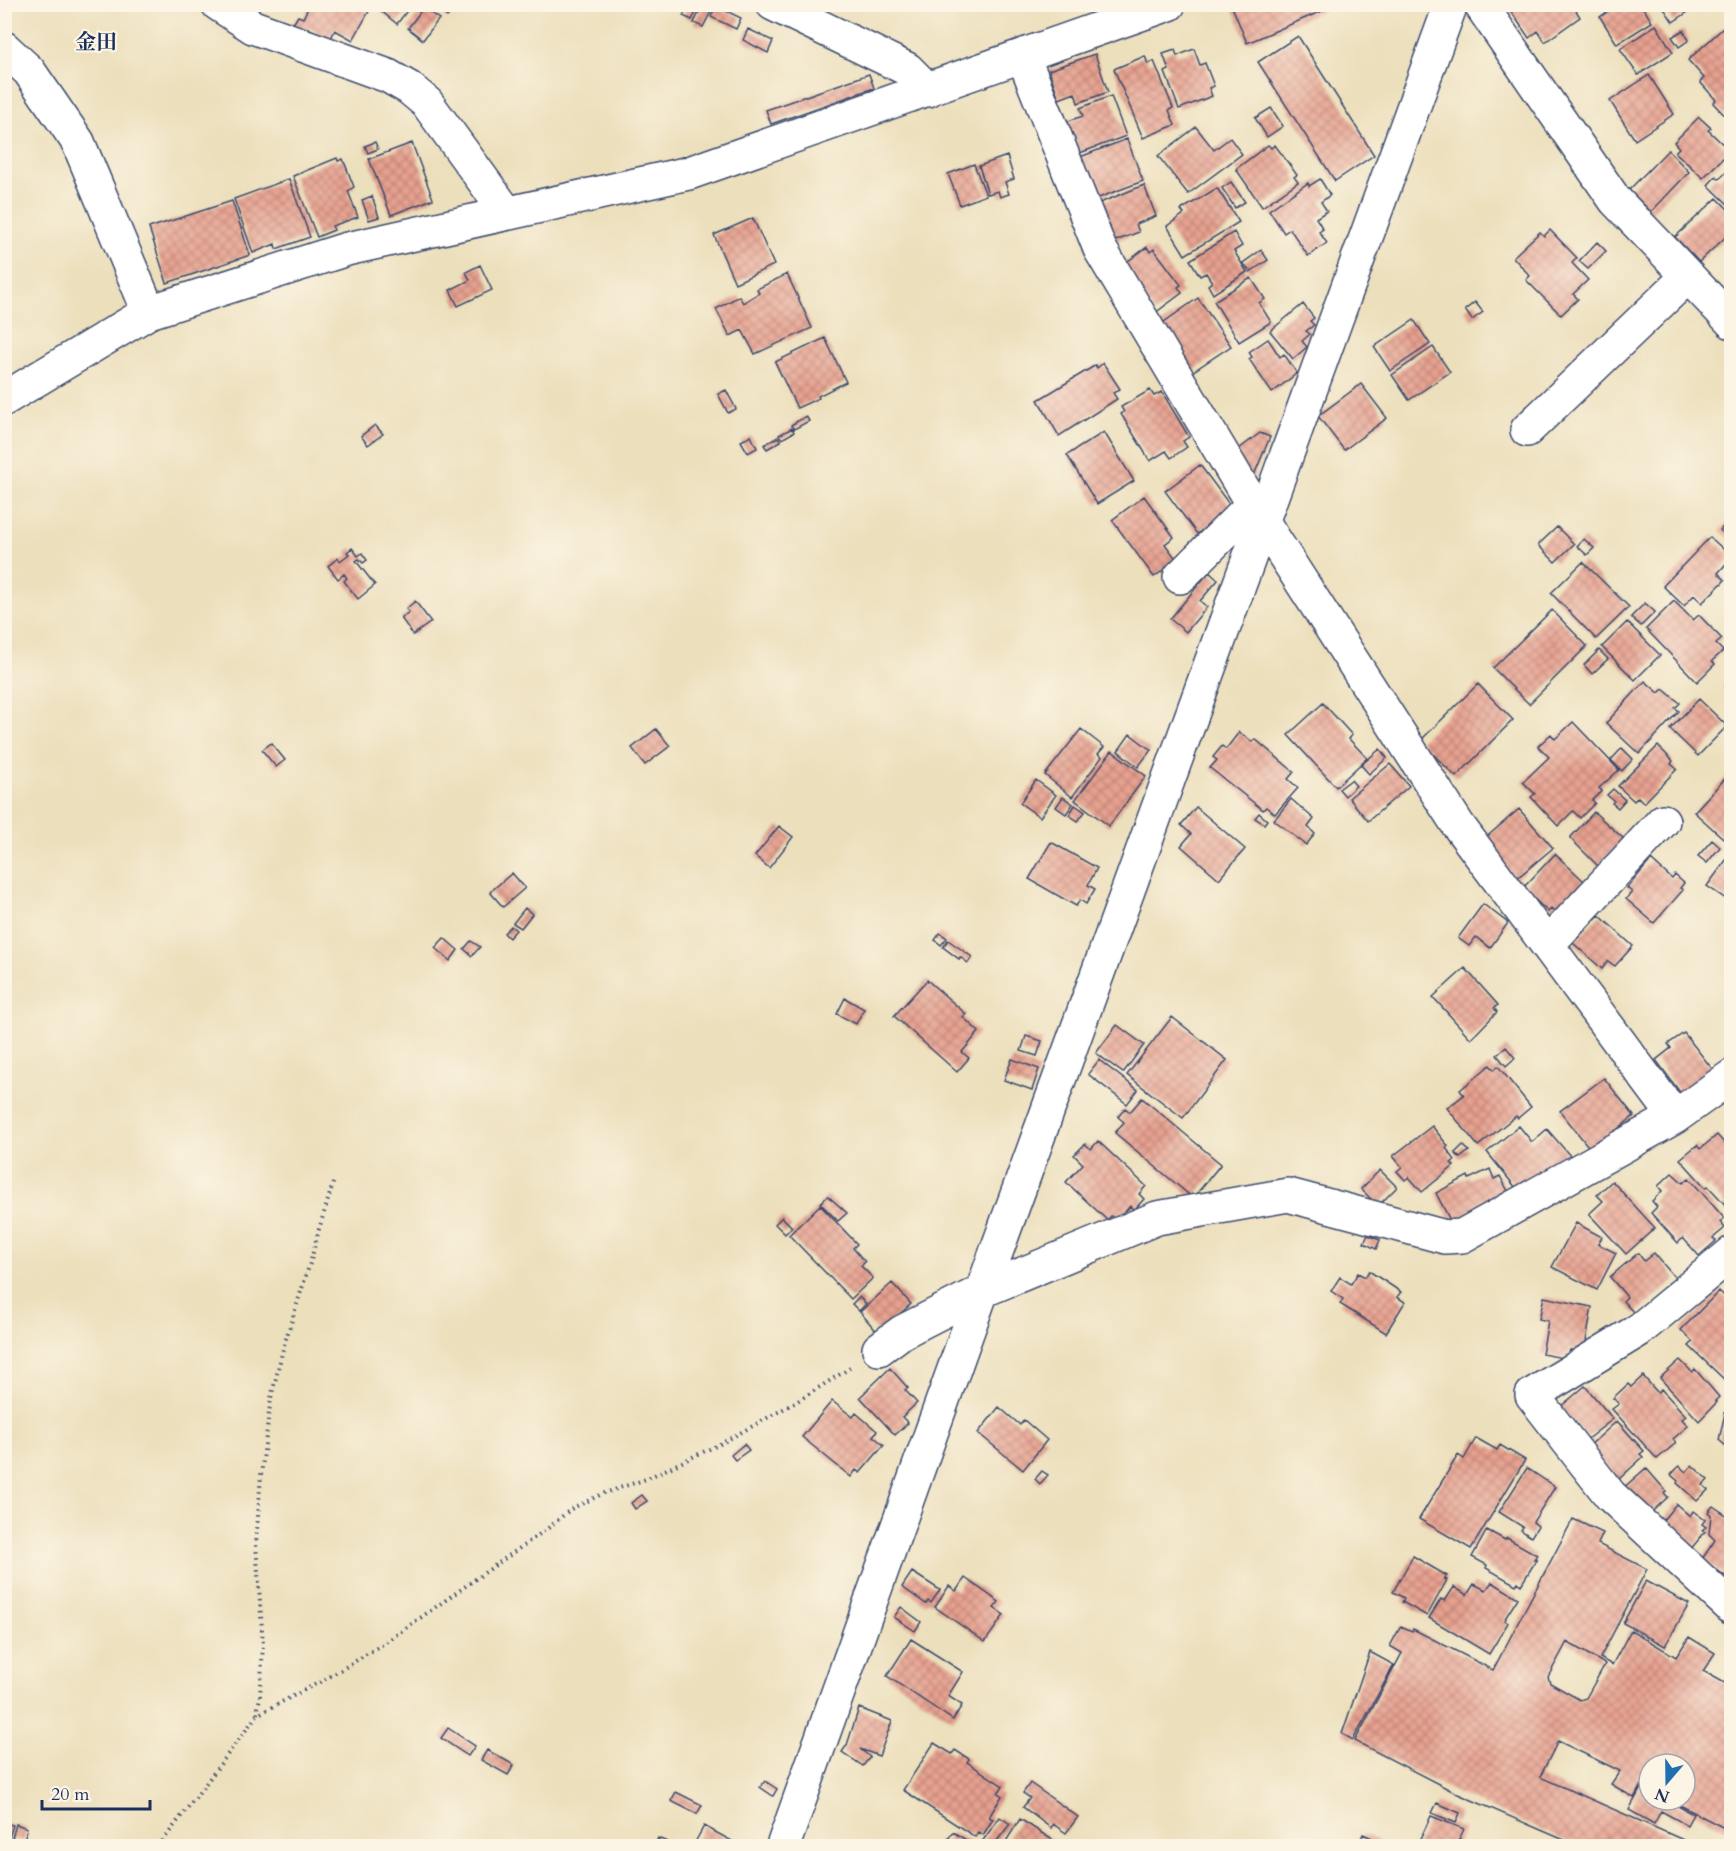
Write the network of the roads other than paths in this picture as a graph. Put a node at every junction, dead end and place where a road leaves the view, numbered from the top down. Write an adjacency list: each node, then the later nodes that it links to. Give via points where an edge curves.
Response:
1 (218, 4): 9 (street, via 253,27 388,76 409,88 427,103)
2 (773, 4): 8 (street, via 907,69)
3 (1451, 4): 15 (street)
4 (1480, 4): 10 (street, via 1615,200)
5 (1163, 6): 7 (street)
6 (4, 48): 11 (street, via 30,71 78,142)
7 (1023, 56): 8 (street); 15 (street, via 1100,249)
8 (927, 90): 9 (street, via 689,173)
9 (507, 213): 11 (street, via 347,249)
10 (1688, 276): 12 (street); 14 (street)
11 (149, 312): 13 (street)
12 (1731, 322)
13 (4, 399)
14 (1527, 430)
15 (1258, 513): 16 (street); 18 (street, via 1458,825); 22 (street)
16 (1180, 577)
17 (1662, 833): 18 (street)
18 (1547, 945): 20 (street)
19 (1731, 1077): 20 (street)
20 (1675, 1117): 22 (street, via 1462,1236 1444,1237 1288,1195 1157,1218)
21 (1731, 1253): 24 (street, via 1639,1330 1532,1395 1610,1495)
22 (982, 1291): 23 (street, via 902,1332); 25 (street)
23 (879, 1349)
24 (1731, 1608)
25 (783, 1846)

